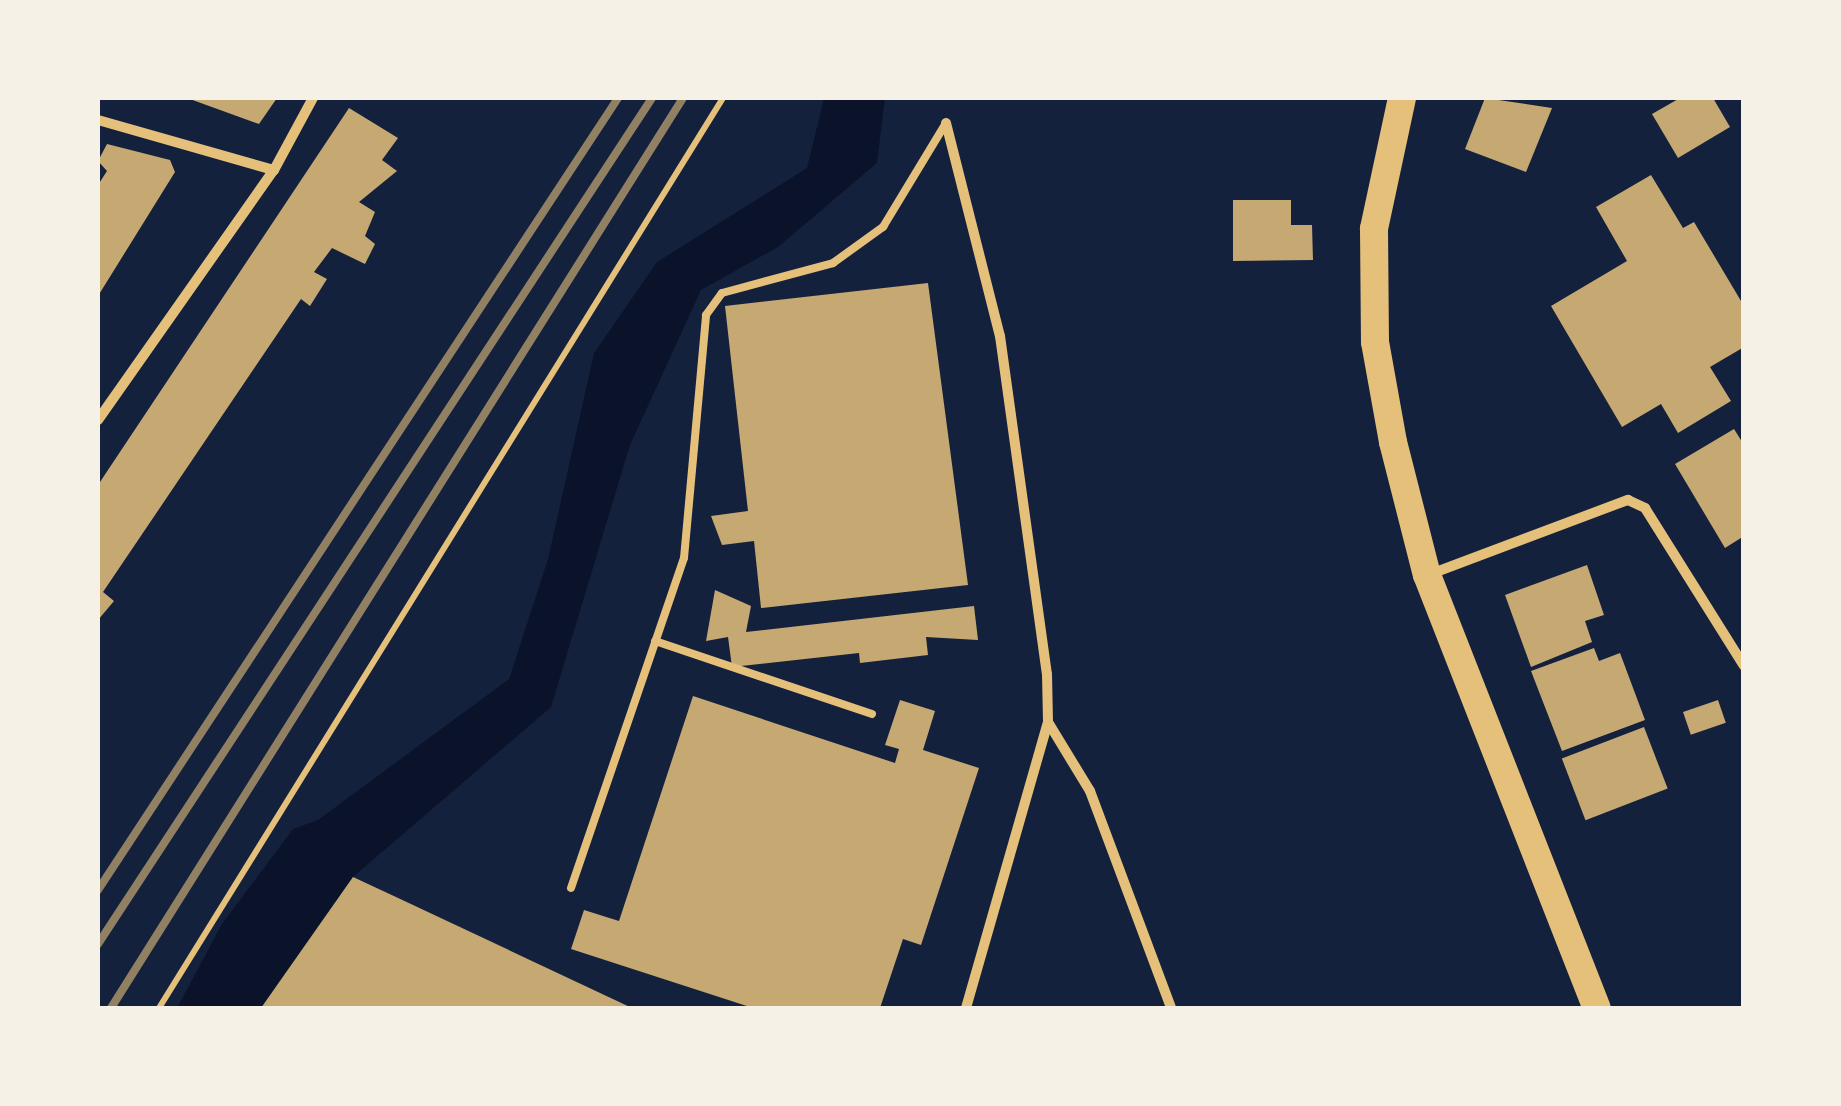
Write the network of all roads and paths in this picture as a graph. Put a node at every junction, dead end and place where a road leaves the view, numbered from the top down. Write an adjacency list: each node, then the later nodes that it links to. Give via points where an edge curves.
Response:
1 (313, 98): 6 (street)
2 (723, 98): 14 (path)
3 (1402, 98): 8 (highway, via 1376,204 1372,288 1382,388)
4 (98, 120): 6 (street)
5 (946, 123): 9 (lane, via 883,227 833,263 722,293 706,315 684,558); 12 (street, via 1000,336 1040,596)
6 (274, 170): 7 (street)
7 (98, 420)
8 (1428, 575): 10 (street, via 1628,500 1645,508); 17 (highway)
9 (655, 641): 11 (lane); 13 (lane)
10 (1744, 666)
11 (872, 714)
12 (1048, 722): 15 (street); 16 (street, via 1090,791)
13 (571, 888)
14 (159, 1008)
15 (966, 1008)
16 (1171, 1008)
17 (1597, 1008)

